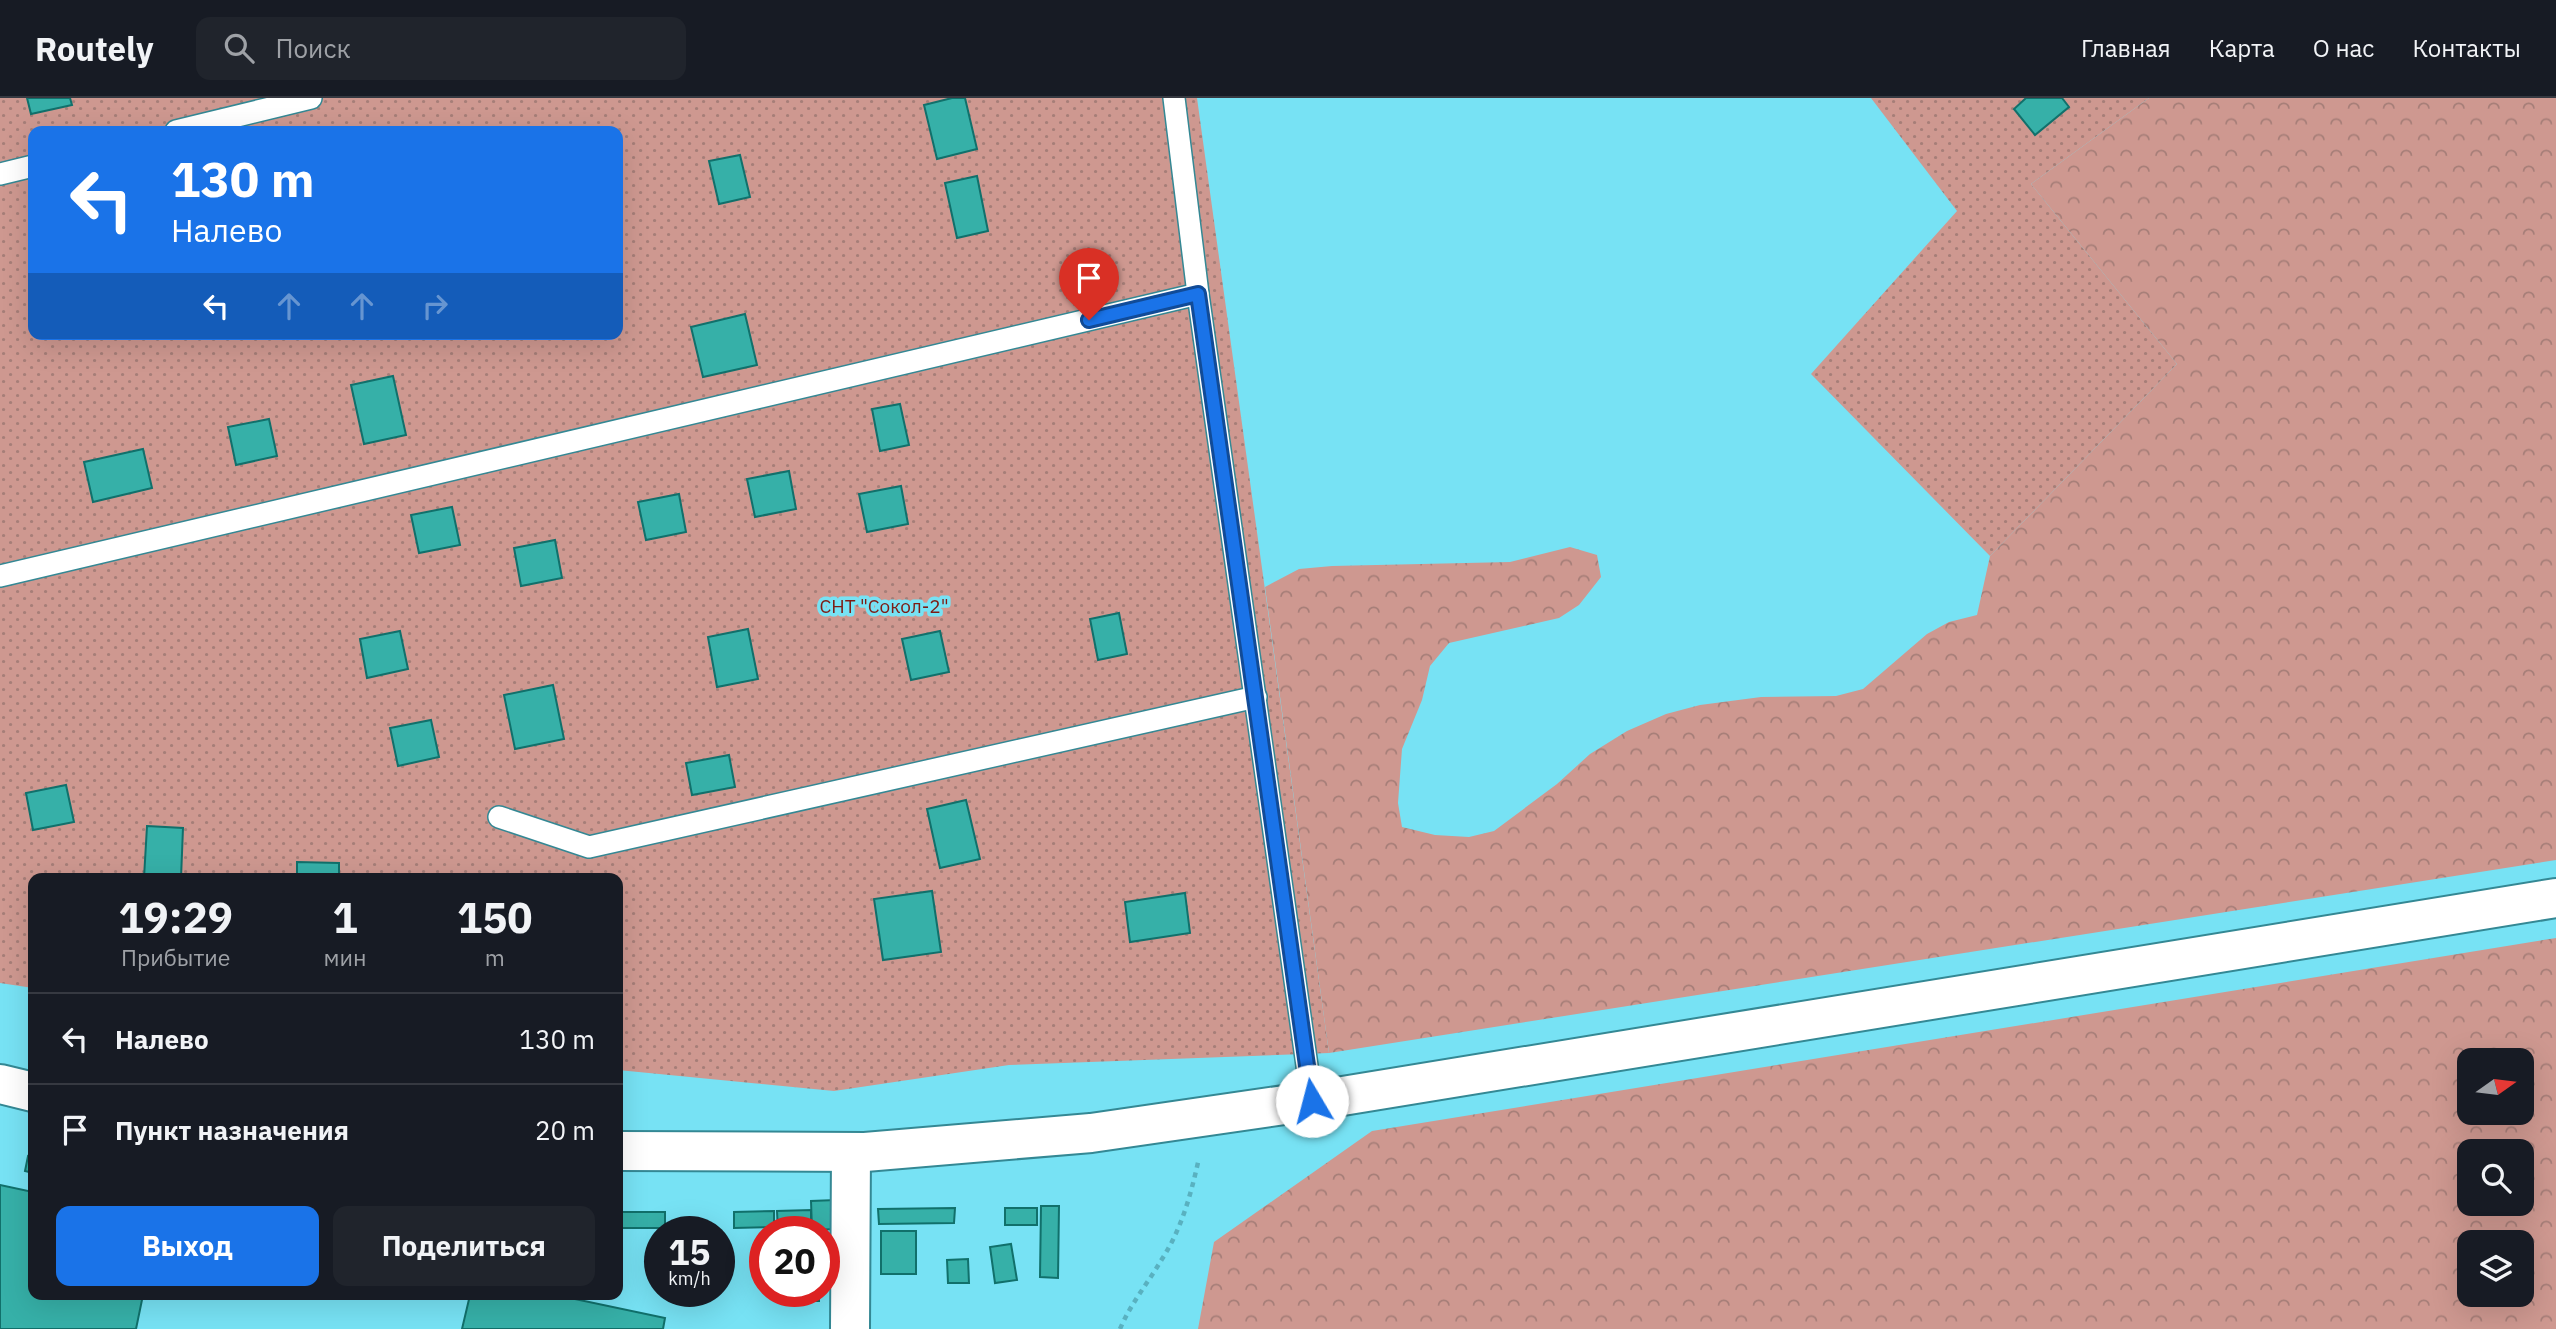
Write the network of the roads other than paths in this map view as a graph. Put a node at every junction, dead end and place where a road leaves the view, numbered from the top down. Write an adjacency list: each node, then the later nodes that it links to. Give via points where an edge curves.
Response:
1 (311, 98): 3 (lane)
2 (1174, 98): 6 (lane)
3 (196, 126)
4 (28, 167): 5 (lane)
5 (0, 174)
6 (1198, 294): 7 (lane); 8 (lane)
7 (0, 576)
8 (1256, 697): 9 (lane, via 589,847); 13 (lane)
9 (499, 817)
10 (2556, 898): 13 (street)
11 (0, 1084): 12 (street)
12 (28, 1091)
13 (1312, 1101): 15 (street, via 1091,1133)
14 (623, 1151): 15 (street)
15 (851, 1152): 16 (street)
16 (850, 1329)

